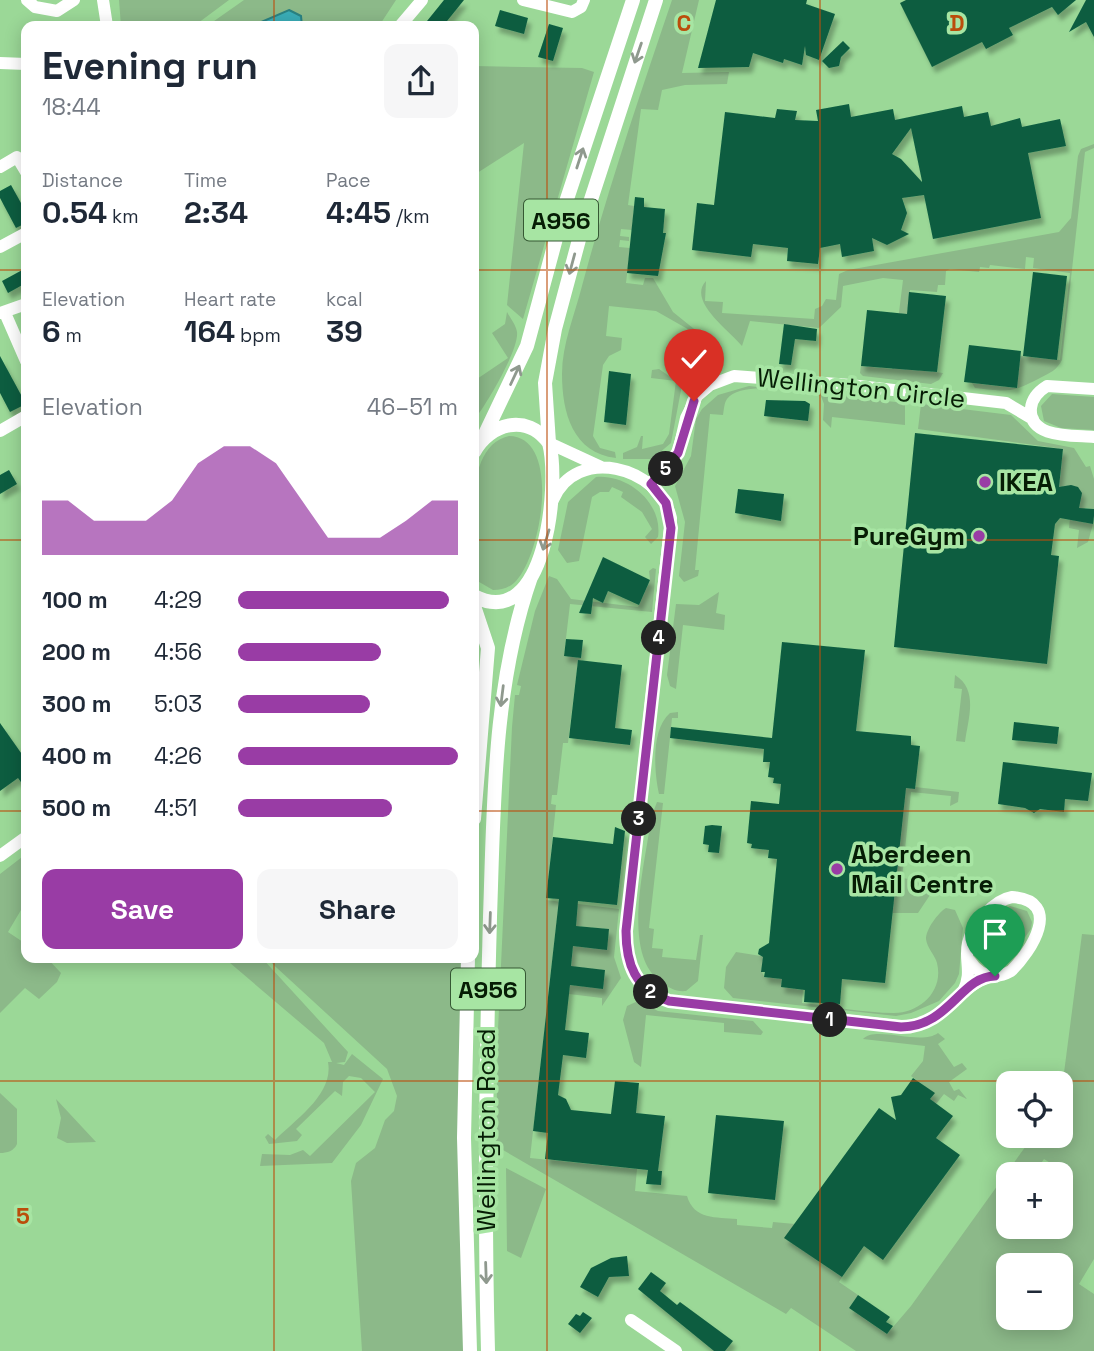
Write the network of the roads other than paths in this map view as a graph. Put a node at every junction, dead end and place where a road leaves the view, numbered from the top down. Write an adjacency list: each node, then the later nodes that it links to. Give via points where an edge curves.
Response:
1 (27, 0): 2 (street, via 35,7 57,11)
2 (74, 0)
3 (103, 0): 9 (street)
4 (422, 0): 10 (street)
5 (523, 0): 6 (street, via 572,12)
6 (584, 0)
7 (632, 0): 27 (main road, A956, one-way to 7, via 527,346 565,205)
8 (656, 0): 28 (main road, A956, one-way to 28, via 584,221 555,329 545,383)
9 (106, 21)
10 (404, 21)
11 (0, 63): 12 (street)
12 (21, 64)
13 (21, 163): 14 (street, via 17,156)
14 (0, 167)
15 (21, 236): 16 (street)
16 (0, 247)
17 (21, 306): 18 (street)
18 (2, 313): 19 (street)
19 (21, 351)
20 (1094, 388): 21 (street, Wellington Circle, via 1051,385)
21 (1036, 395): 22 (street, Wellington Circle); 24 (street)
22 (1006, 403): 24 (street, Wellington Circle); 30 (street, Wellington Circle, via 759,376 728,377 710,384 694,401 678,453)
23 (21, 419): 25 (street)
24 (1033, 419): 26 (street, Wellington Circle, via 1048,432)
25 (0, 431)
26 (1094, 438)
27 (480, 439): 28 (main road, via 500,426 518,425 536,431)
28 (548, 443): 29 (street); 31 (main road, A956)
29 (601, 467): 30 (street, via 634,474); 31 (street, via 570,478)
30 (651, 484): 41 (street, via 666,503 671,528 626,931 627,957 634,974 652,993 669,1001 895,1027 929,1021)
31 (552, 500): 32 (main road, A956, one-way to 32, via 549,531)
32 (531, 577): 33 (main road, A956, via 502,600); 44 (main road, Wellington Road / A956, one-way to 44, via 503,688 493,837 484,1129)
33 (479, 598)
34 (479, 621): 35 (main road, via 488,648)
35 (479, 758)
36 (21, 841): 37 (street)
37 (0, 856)
38 (970, 961): 40 (street); 40 (street, via 969,940 992,907 1007,898 1030,903 1040,918 1038,936 1011,971); 41 (street)
39 (468, 963): 43 (main road, Wellington Road / A956, via 464,1138)
40 (990, 976): 41 (street)
41 (961, 995)
42 (631, 1320): 45 (street)
43 (470, 1351)
44 (488, 1351)
45 (676, 1351)

